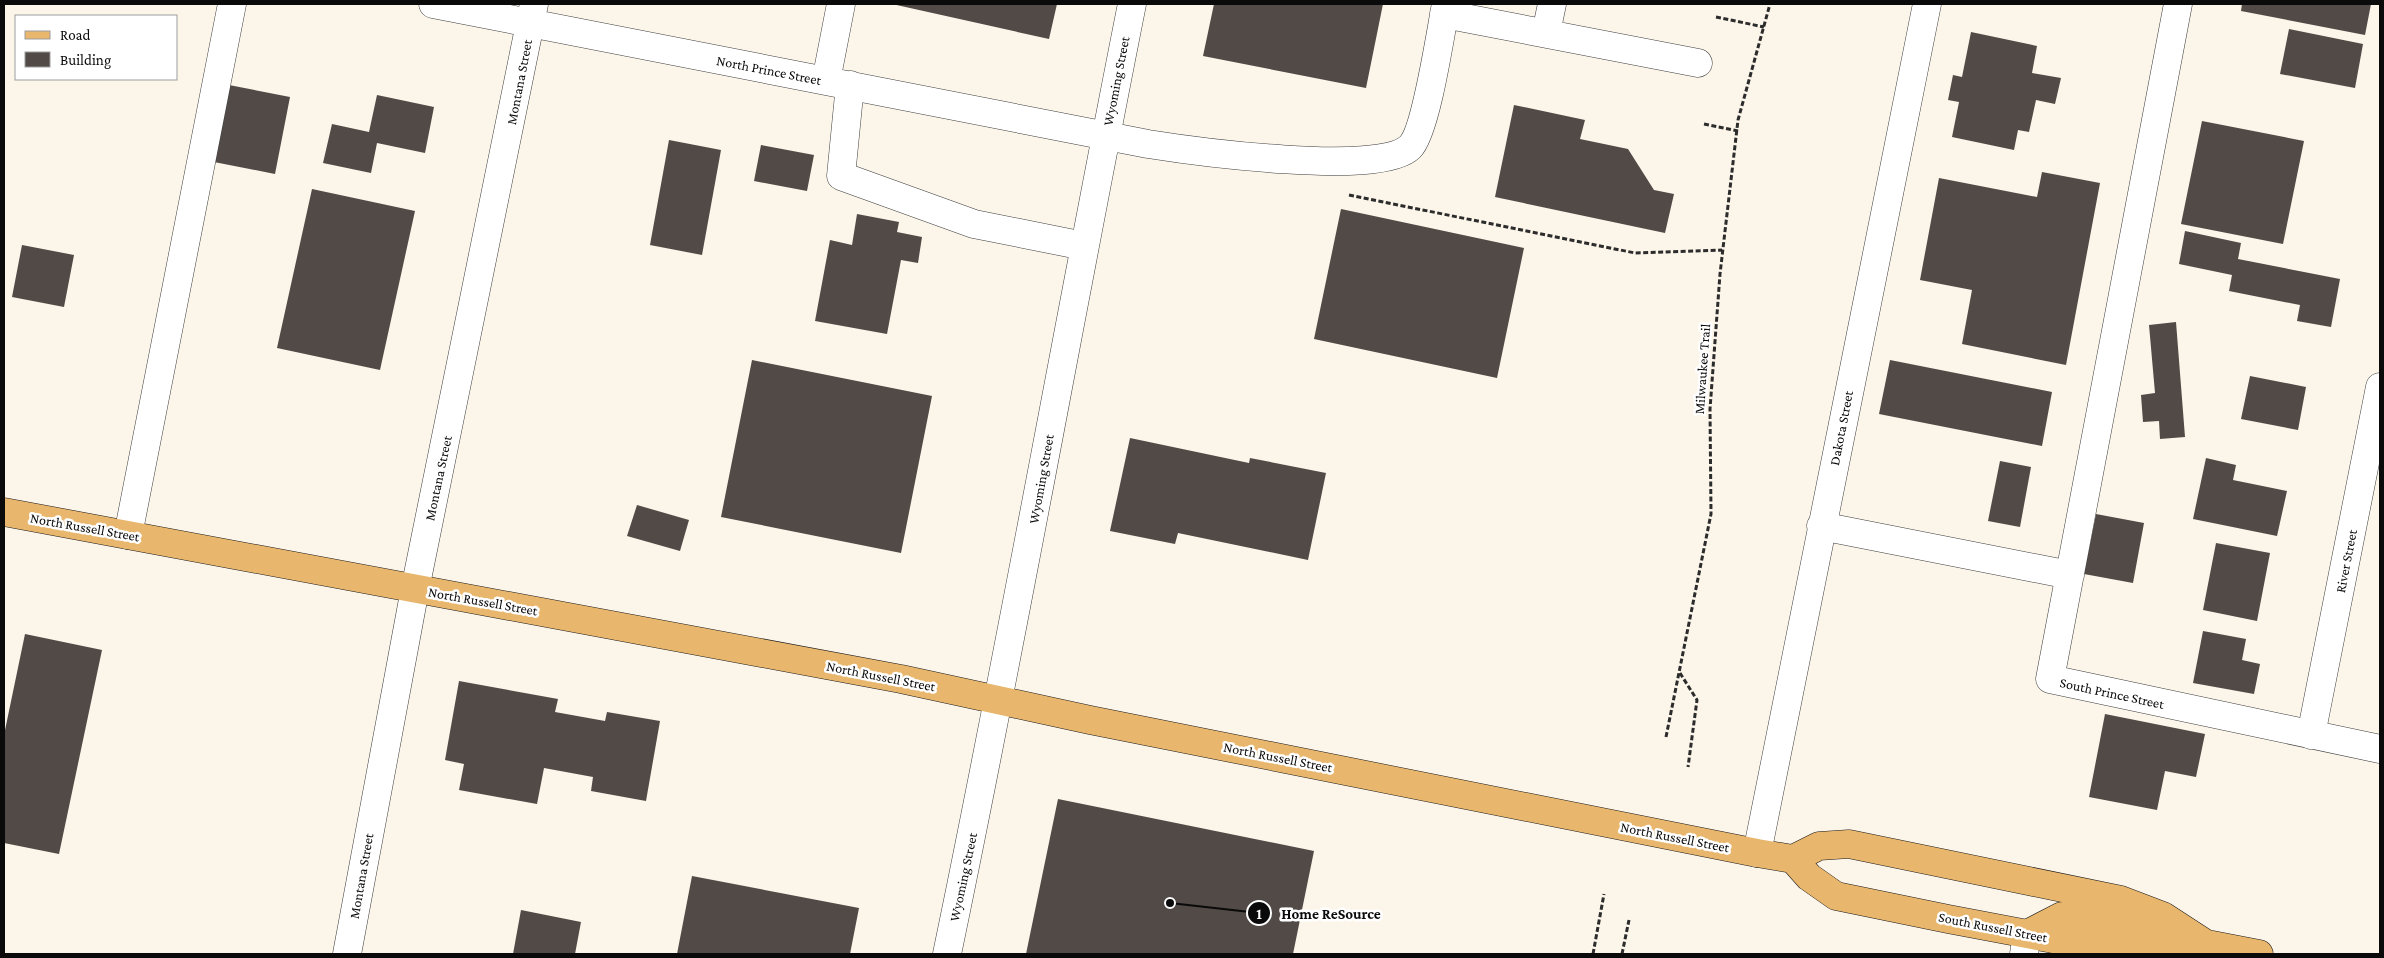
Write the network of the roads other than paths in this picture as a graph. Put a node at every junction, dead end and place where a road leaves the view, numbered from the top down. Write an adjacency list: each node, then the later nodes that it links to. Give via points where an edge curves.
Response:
1 (232, 4): 18 (street)
2 (432, 4): 9 (street, North Prince Street)
3 (841, 4): 12 (street)
4 (1132, 4): 13 (street, Wyoming Street)
5 (1552, 4): 10 (street)
6 (1926, 4): 17 (street, Dakota Street)
7 (2178, 4): 19 (street)
8 (1445, 9): 10 (street); 13 (street, North Prince Street, via 1421,128 1411,147 1396,156 1327,162 1216,155)
9 (532, 14): 12 (street, North Prince Street); 20 (street, Montana Street)
10 (1546, 33): 11 (street)
11 (1698, 63)
12 (838, 83): 13 (street, North Prince Street); 14 (street, via 841,176 974,224)
13 (1106, 136): 14 (street, Wyoming Street)
14 (1084, 246): 21 (street, Wyoming Street)
15 (2380, 387): 22 (street, River Street)
16 (4, 512): 18 (main road, North Russell Street)
17 (1821, 526): 19 (street); 24 (street, Dakota Street)
18 (128, 535): 20 (main road, North Russell Street)
19 (2070, 575): 22 (street, South Prince Street, via 2050,679)
20 (415, 589): 21 (main road, North Russell Street, via 901,679); 28 (street, Montana Street)
21 (999, 701): 24 (main road, North Russell Street); 29 (street, Wyoming Street)
22 (2311, 734): 23 (street, South Prince Street)
23 (2380, 749)
24 (1757, 853): 25 (main road)
25 (1793, 859): 26 (main road, South Russell Street, via 1809,877 1836,896); 27 (main road, South Russell Street, via 1819,846 1848,844 2121,900 2163,916)
26 (2025, 944): 27 (main road, South Russell Street, via 2159,953)
27 (2206, 944): 30 (main road, South Russell Street)
28 (347, 954)
29 (947, 954)
30 (2259, 954)

